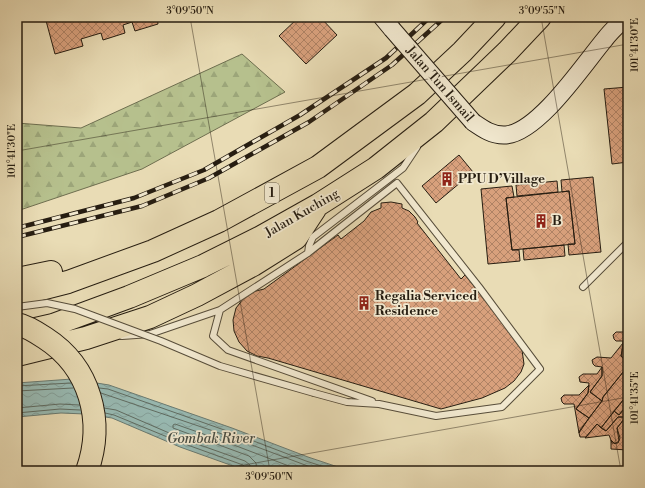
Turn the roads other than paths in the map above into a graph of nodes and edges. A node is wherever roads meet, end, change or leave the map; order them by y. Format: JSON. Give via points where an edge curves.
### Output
{"nodes":[{"id":1,"x":495,"y":17,"type":"edge"},
{"id":2,"x":540,"y":17,"type":"edge"},
{"id":3,"x":626,"y":17,"type":"edge"},
{"id":4,"x":387,"y":23,"type":"edge"},
{"id":5,"x":434,"y":122,"type":"junction"},
{"id":6,"x":318,"y":205,"type":"junction"},
{"id":7,"x":628,"y":242,"type":"edge"},
{"id":8,"x":308,"y":254,"type":"junction"},
{"id":9,"x":113,"y":266,"type":"junction"},
{"id":10,"x":17,"y":279,"type":"edge"},
{"id":11,"x":583,"y":287,"type":"dead end"},
{"id":12,"x":17,"y":295,"type":"edge"},
{"id":13,"x":17,"y":307,"type":"edge"},
{"id":14,"x":220,"y":310,"type":"junction"},
{"id":15,"x":17,"y":324,"type":"edge"},
{"id":16,"x":17,"y":334,"type":"edge"},
{"id":17,"x":86,"y":338,"type":"junction"},
{"id":18,"x":17,"y":355,"type":"edge"},
{"id":19,"x":379,"y":404,"type":"junction"},
{"id":20,"x":87,"y":471,"type":"edge"}],
"edges":[{"from":1,"to":9,"type":"highway","number":"1","via":[[417,94],[318,167],[219,221]]},
{"from":2,"to":5,"type":"highway","name":"Jalan Kuching"},
{"from":3,"to":4,"type":"street","name":"Jalan Tun Ismail","bridge":true,"via":[[557,99],[523,129],[500,135],[485,130],[473,122]]},
{"from":5,"to":6,"type":"highway","name":"Jalan Kuching","via":[[376,168]]},
{"from":5,"to":8,"type":"lane","via":[[403,168],[313,237]]},
{"from":6,"to":16,"type":"highway","name":"Jalan Kuching","via":[[261,237],[129,297],[53,325]]},
{"from":6,"to":17,"type":"highway","via":[[296,238],[253,265],[150,317]]},
{"from":7,"to":11,"type":"lane"},
{"from":8,"to":14,"type":"lane"},
{"from":8,"to":19,"type":"lane","via":[[397,183],[540,369],[502,407],[436,416]]},
{"from":9,"to":10,"type":"highway","via":[[86,264]]},
{"from":9,"to":12,"type":"highway","number":"1","via":[[68,282]]},
{"from":13,"to":19,"type":"lane","bridge":true,"via":[[47,303],[75,309],[220,366],[347,402]]},
{"from":14,"to":17,"type":"lane","via":[[150,334]]},
{"from":14,"to":19,"type":"lane","via":[[213,336],[228,350]]},
{"from":15,"to":20,"type":"highway","bridge":true,"via":[[39,334],[57,347],[71,362],[86,387],[91,401],[95,431],[94,447]]},
{"from":17,"to":18,"type":"highway"}]}
